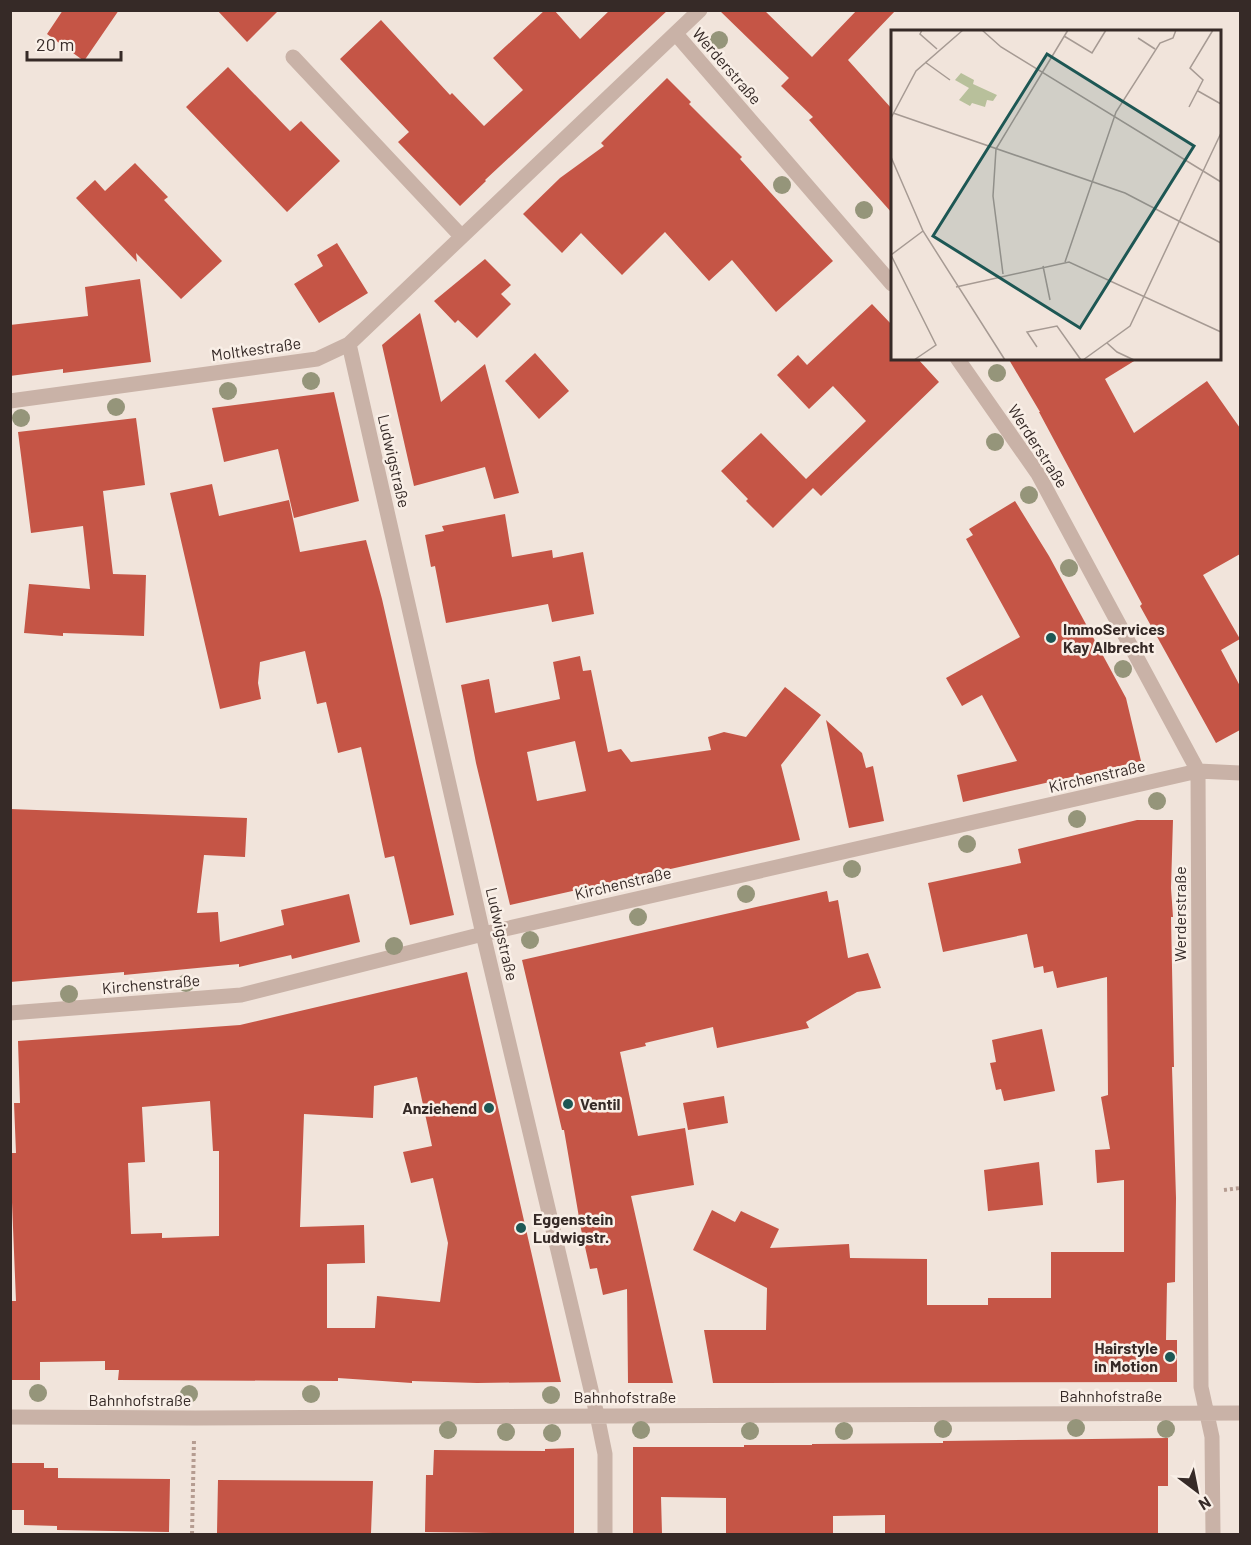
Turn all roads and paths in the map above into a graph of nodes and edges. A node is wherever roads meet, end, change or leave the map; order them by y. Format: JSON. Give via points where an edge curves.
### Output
{"nodes":[{"id":1,"x":700,"y":10,"type":"edge"},
{"id":2,"x":676,"y":34,"type":"junction"},
{"id":3,"x":293,"y":57,"type":"dead end"},
{"id":4,"x":461,"y":236,"type":"junction"},
{"id":5,"x":891,"y":283,"type":"edge"},
{"id":6,"x":349,"y":344,"type":"junction"},
{"id":7,"x":958,"y":360,"type":"edge"},
{"id":8,"x":10,"y":400,"type":"edge"},
{"id":9,"x":1198,"y":771,"type":"junction"},
{"id":10,"x":1240,"y":773,"type":"edge"},
{"id":11,"x":483,"y":934,"type":"junction"},
{"id":12,"x":10,"y":1013,"type":"edge"},
{"id":13,"x":1240,"y":1188,"type":"edge"},
{"id":14,"x":1232,"y":1189,"type":"dead end"},
{"id":15,"x":1240,"y":1413,"type":"edge"},
{"id":16,"x":1206,"y":1414,"type":"junction"},
{"id":17,"x":597,"y":1415,"type":"junction"},
{"id":18,"x":10,"y":1416,"type":"edge"},
{"id":19,"x":195,"y":1418,"type":"junction"},
{"id":20,"x":192,"y":1534,"type":"edge"},
{"id":21,"x":605,"y":1534,"type":"edge"},
{"id":22,"x":1213,"y":1534,"type":"edge"}],
"edges":[{"from":1,"to":2,"type":"street","name":"Moltkestraße"},
{"from":2,"to":4,"type":"street","name":"Moltkestraße"},
{"from":2,"to":5,"type":"street","name":"Werderstraße"},
{"from":3,"to":4,"type":"street"},
{"from":4,"to":6,"type":"street","name":"Moltkestraße"},
{"from":6,"to":8,"type":"street","name":"Moltkestraße","via":[[317,359]]},
{"from":6,"to":11,"type":"street","name":"Ludwigstraße"},
{"from":7,"to":9,"type":"street","name":"Werderstraße","via":[[1038,474]]},
{"from":9,"to":10,"type":"street","name":"Kirchenstraße"},
{"from":9,"to":11,"type":"street","name":"Kirchenstraße"},
{"from":9,"to":16,"type":"street","name":"Werderstraße","via":[[1201,1387]]},
{"from":11,"to":12,"type":"street","name":"Kirchenstraße","via":[[242,995]]},
{"from":11,"to":17,"type":"street","name":"Ludwigstraße"},
{"from":13,"to":14,"type":"path"},
{"from":15,"to":16,"type":"street","name":"Bahnhofstraße"},
{"from":16,"to":17,"type":"street","name":"Bahnhofstraße"},
{"from":16,"to":22,"type":"street","name":"Werderstraße","via":[[1212,1437]]},
{"from":17,"to":19,"type":"street","name":"Bahnhofstraße"},
{"from":17,"to":21,"type":"street","name":"Ludwigstraße","via":[[604,1454]]},
{"from":18,"to":19,"type":"street","name":"Bahnhofstraße"},
{"from":19,"to":20,"type":"path"}]}
